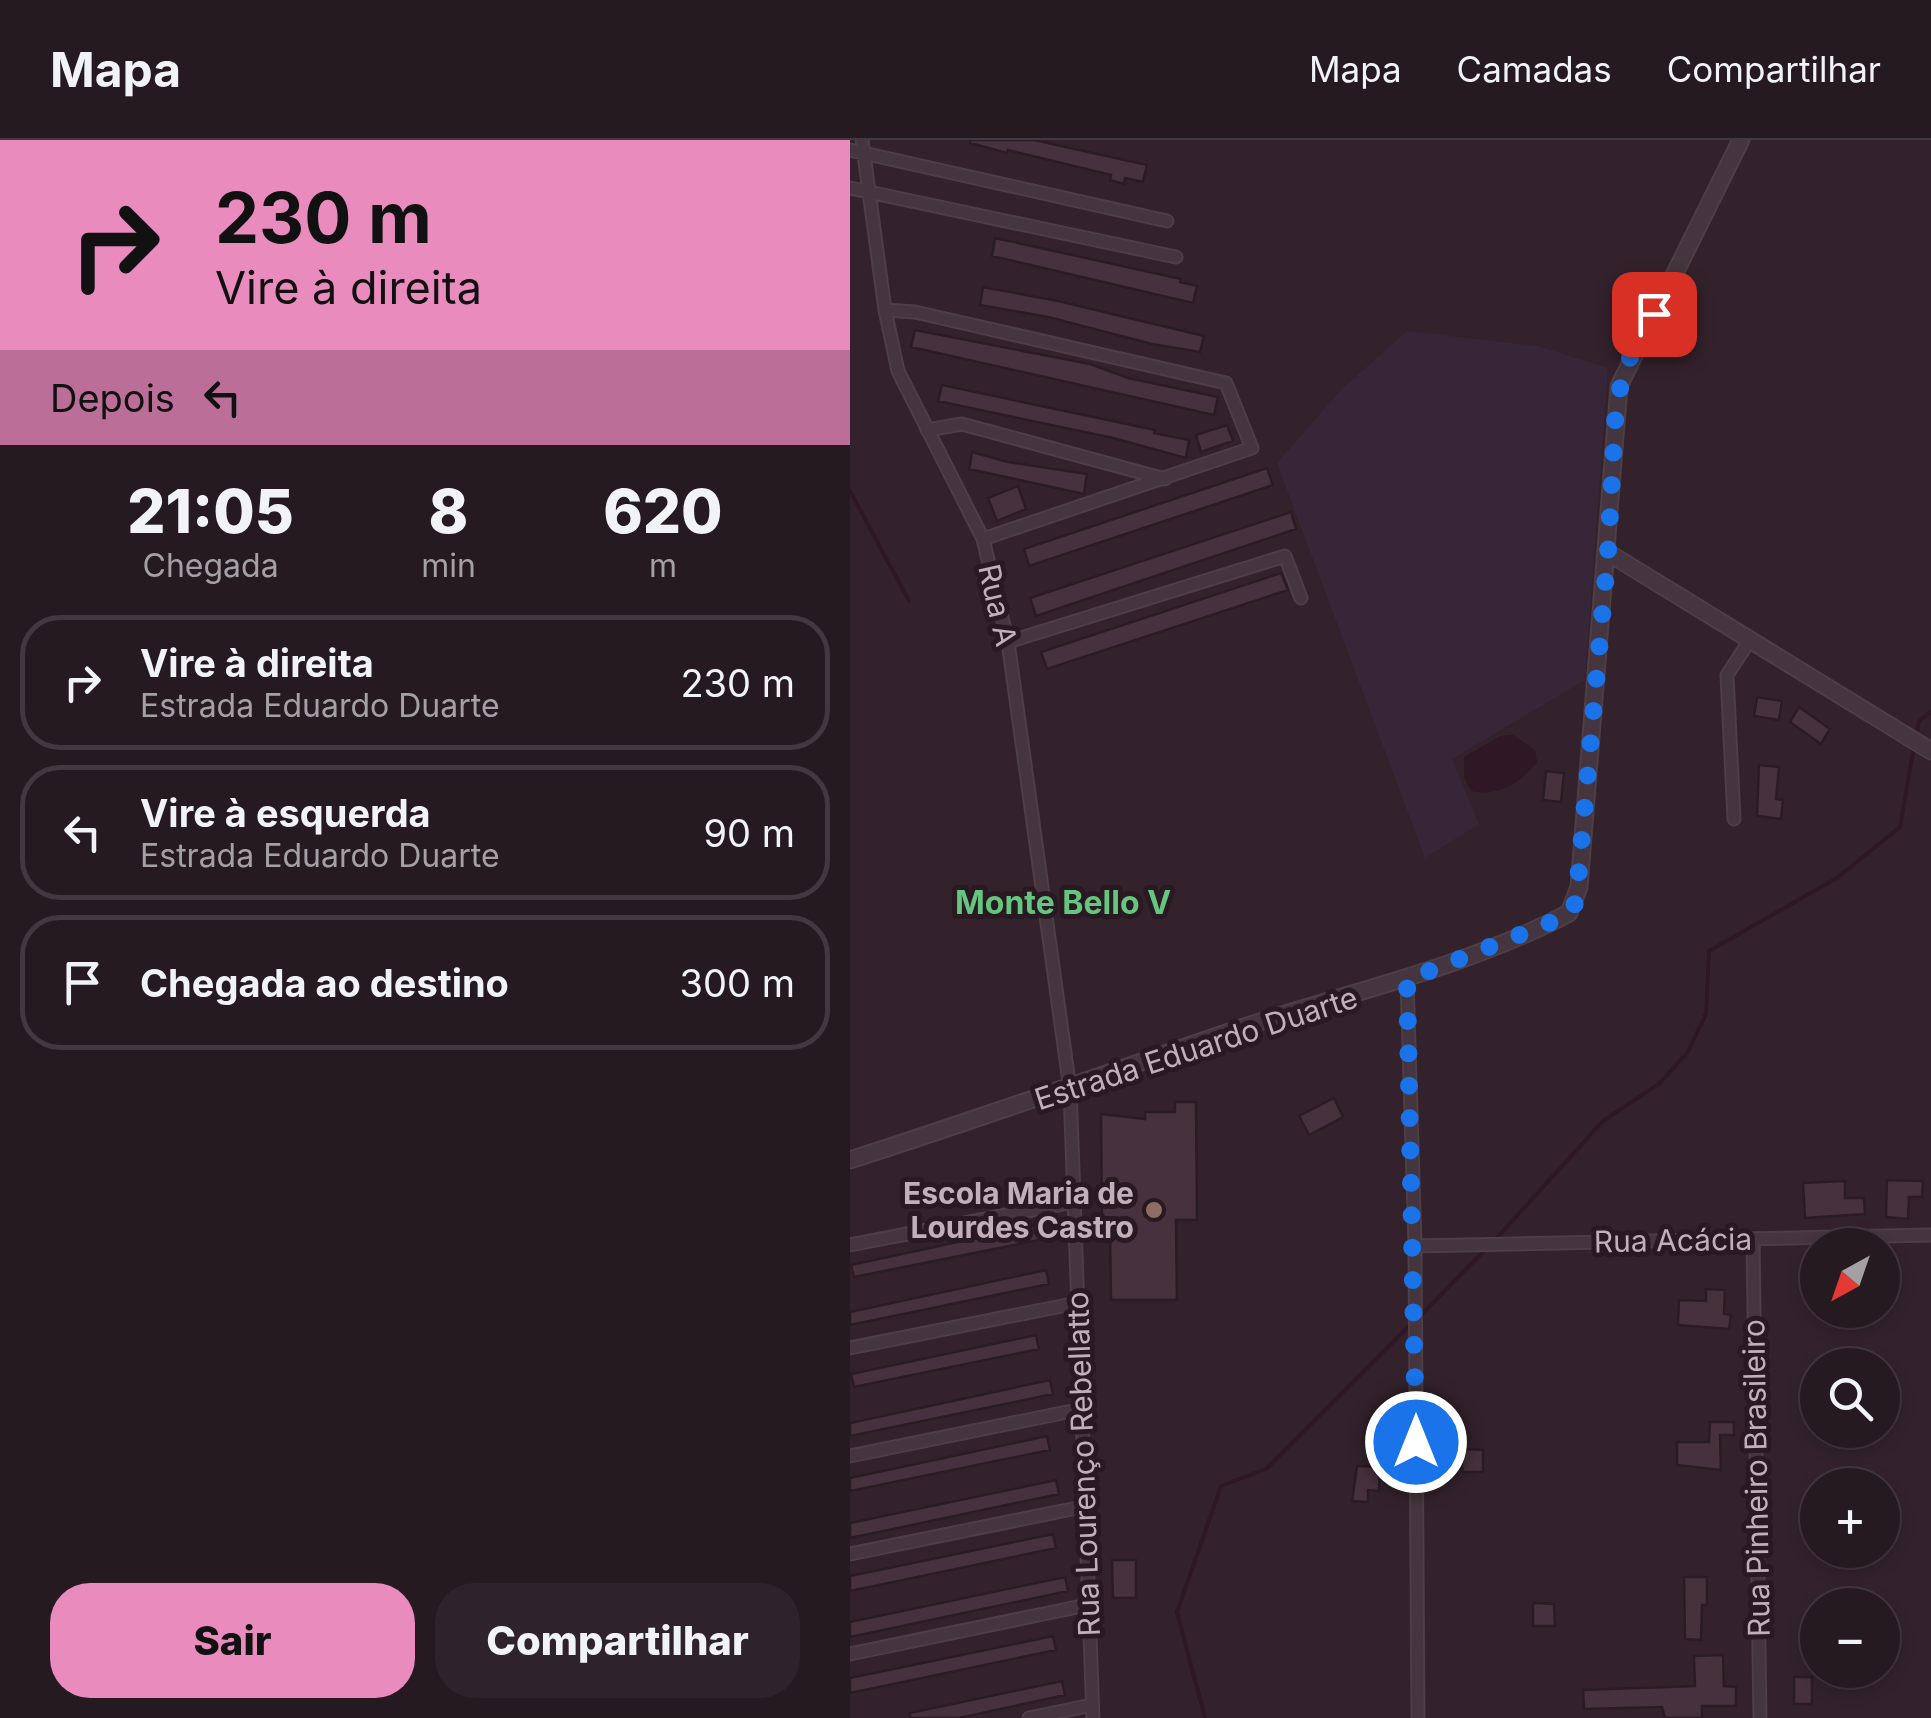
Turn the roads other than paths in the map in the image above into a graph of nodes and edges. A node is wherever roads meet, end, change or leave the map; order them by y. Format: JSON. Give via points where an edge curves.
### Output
{"nodes":[{"id":1,"x":1741,"y":140,"type":"edge"},
{"id":2,"x":858,"y":148,"type":"edge"},
{"id":3,"x":850,"y":188,"type":"edge"},
{"id":4,"x":867,"y":192,"type":"junction"},
{"id":5,"x":1167,"y":221,"type":"dead end"},
{"id":6,"x":1176,"y":258,"type":"dead end"},
{"id":7,"x":885,"y":310,"type":"junction"},
{"id":8,"x":927,"y":430,"type":"junction"},
{"id":9,"x":1166,"y":479,"type":"junction"},
{"id":10,"x":983,"y":539,"type":"junction"},
{"id":11,"x":1608,"y":552,"type":"junction"},
{"id":12,"x":1301,"y":598,"type":"dead end"},
{"id":13,"x":1750,"y":640,"type":"junction"},
{"id":14,"x":1008,"y":642,"type":"junction"},
{"id":15,"x":1931,"y":751,"type":"edge"},
{"id":16,"x":1734,"y":819,"type":"dead end"},
{"id":17,"x":1407,"y":980,"type":"junction"},
{"id":18,"x":1070,"y":1089,"type":"junction"},
{"id":19,"x":850,"y":1160,"type":"edge"},
{"id":20,"x":1074,"y":1202,"type":"junction"},
{"id":21,"x":1931,"y":1235,"type":"edge"},
{"id":22,"x":1753,"y":1239,"type":"junction"},
{"id":23,"x":850,"y":1245,"type":"edge"},
{"id":24,"x":1415,"y":1246,"type":"junction"},
{"id":25,"x":1077,"y":1303,"type":"junction"},
{"id":26,"x":850,"y":1348,"type":"edge"},
{"id":27,"x":1082,"y":1409,"type":"junction"},
{"id":28,"x":850,"y":1456,"type":"edge"},
{"id":29,"x":1087,"y":1506,"type":"junction"},
{"id":30,"x":850,"y":1554,"type":"edge"},
{"id":31,"x":1087,"y":1605,"type":"junction"},
{"id":32,"x":850,"y":1654,"type":"edge"},
{"id":33,"x":1092,"y":1711,"type":"edge"},
{"id":34,"x":1029,"y":1718,"type":"edge"},
{"id":35,"x":1418,"y":1718,"type":"edge"},
{"id":36,"x":1760,"y":1718,"type":"edge"}],
"edges":[{"from":1,"to":11,"type":"street","name":"Estrada Eduardo Duarte","via":[[1618,386]]},
{"from":2,"to":4,"type":"street","name":"Rua A"},
{"from":2,"to":5,"type":"street"},
{"from":3,"to":4,"type":"street"},
{"from":4,"to":6,"type":"street"},
{"from":4,"to":7,"type":"street","name":"Rua A"},
{"from":7,"to":8,"type":"street","name":"Rua A","via":[[898,371]]},
{"from":7,"to":9,"type":"street","via":[[1226,383],[1252,448]]},
{"from":8,"to":9,"type":"street","via":[[962,424]]},
{"from":8,"to":10,"type":"street","name":"Rua A"},
{"from":9,"to":10,"type":"street"},
{"from":10,"to":14,"type":"street","name":"Rua A"},
{"from":11,"to":13,"type":"street"},
{"from":11,"to":17,"type":"street","name":"Estrada Eduardo Duarte","via":[[1576,902],[1554,921]]},
{"from":12,"to":14,"type":"street","via":[[1286,556]]},
{"from":13,"to":15,"type":"street"},
{"from":13,"to":16,"type":"street","via":[[1727,675]]},
{"from":14,"to":18,"type":"street","name":"Rua A"},
{"from":17,"to":18,"type":"street","name":"Estrada Eduardo Duarte","via":[[1234,1030]]},
{"from":17,"to":24,"type":"street"},
{"from":18,"to":19,"type":"street","name":"Estrada Eduardo Duarte"},
{"from":18,"to":20,"type":"street","name":"Rua Lourenço Rebellatto"},
{"from":20,"to":23,"type":"street"},
{"from":20,"to":25,"type":"street","name":"Rua Lourenço Rebellatto"},
{"from":21,"to":22,"type":"street","name":"Rua Acácia"},
{"from":22,"to":24,"type":"street","name":"Rua Acácia"},
{"from":22,"to":36,"type":"street","name":"Rua Pinheiro Brasileiro"},
{"from":24,"to":35,"type":"street"},
{"from":25,"to":26,"type":"street"},
{"from":25,"to":27,"type":"street","name":"Rua Lourenço Rebellatto"},
{"from":27,"to":28,"type":"street"},
{"from":27,"to":29,"type":"street","name":"Rua Lourenço Rebellatto"},
{"from":29,"to":30,"type":"street"},
{"from":29,"to":31,"type":"street","name":"Rua Lourenço Rebellatto"},
{"from":31,"to":32,"type":"street"},
{"from":31,"to":33,"type":"street","name":"Rua Lourenço Rebellatto"},
{"from":33,"to":34,"type":"street"}]}
